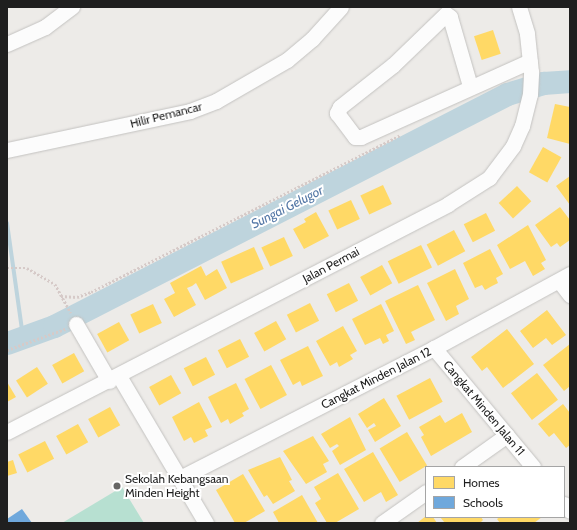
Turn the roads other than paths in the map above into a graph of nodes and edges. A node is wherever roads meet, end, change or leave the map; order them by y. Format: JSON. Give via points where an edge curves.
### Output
{"nodes":[{"id":1,"x":72,"y":7,"type":"edge"},
{"id":2,"x":341,"y":7,"type":"edge"},
{"id":3,"x":520,"y":7,"type":"edge"},
{"id":4,"x":7,"y":44,"type":"edge"},
{"id":5,"x":531,"y":66,"type":"junction"},
{"id":6,"x":470,"y":86,"type":"junction"},
{"id":7,"x":7,"y":150,"type":"edge"},
{"id":8,"x":564,"y":277,"type":"edge"},
{"id":9,"x":570,"y":294,"type":"edge"},
{"id":10,"x":76,"y":324,"type":"road end"},
{"id":11,"x":434,"y":348,"type":"junction"},
{"id":12,"x":114,"y":378,"type":"junction"},
{"id":13,"x":7,"y":432,"type":"edge"},
{"id":14,"x":507,"y":435,"type":"junction"},
{"id":15,"x":463,"y":466,"type":"edge"},
{"id":16,"x":532,"y":466,"type":"edge"},
{"id":17,"x":180,"y":478,"type":"junction"},
{"id":18,"x":425,"y":493,"type":"edge"},
{"id":19,"x":206,"y":523,"type":"edge"},
{"id":20,"x":382,"y":523,"type":"edge"}],
"edges":[{"from":1,"to":4,"type":"street","via":[[45,27]]},
{"from":2,"to":7,"type":"street","name":"Hilir Pemancar","via":[[312,39],[287,60],[216,101],[190,111]]},
{"from":3,"to":5,"type":"street","name":"Jalan Permai","via":[[527,33]]},
{"from":5,"to":6,"type":"street"},
{"from":5,"to":12,"type":"street","name":"Jalan Permai","via":[[530,94],[522,126],[502,163],[489,178],[466,194]]},
{"from":6,"to":6,"type":"street","via":[[358,138],[337,113],[340,107],[394,65],[446,14],[450,17]]},
{"from":8,"to":9,"type":"street"},
{"from":8,"to":11,"type":"street","name":"Cangkat Minden Jalan 12"},
{"from":10,"to":12,"type":"street"},
{"from":11,"to":14,"type":"street","name":"Cangkat Minden Jalan 11"},
{"from":11,"to":17,"type":"street","name":"Cangkat Minden Jalan 12"},
{"from":12,"to":13,"type":"street","name":"Jalan Permai"},
{"from":12,"to":17,"type":"street"},
{"from":14,"to":15,"type":"street"},
{"from":14,"to":16,"type":"street","name":"Cangkat Minden Jalan 11"},
{"from":17,"to":19,"type":"street"},
{"from":18,"to":20,"type":"street"}]}
